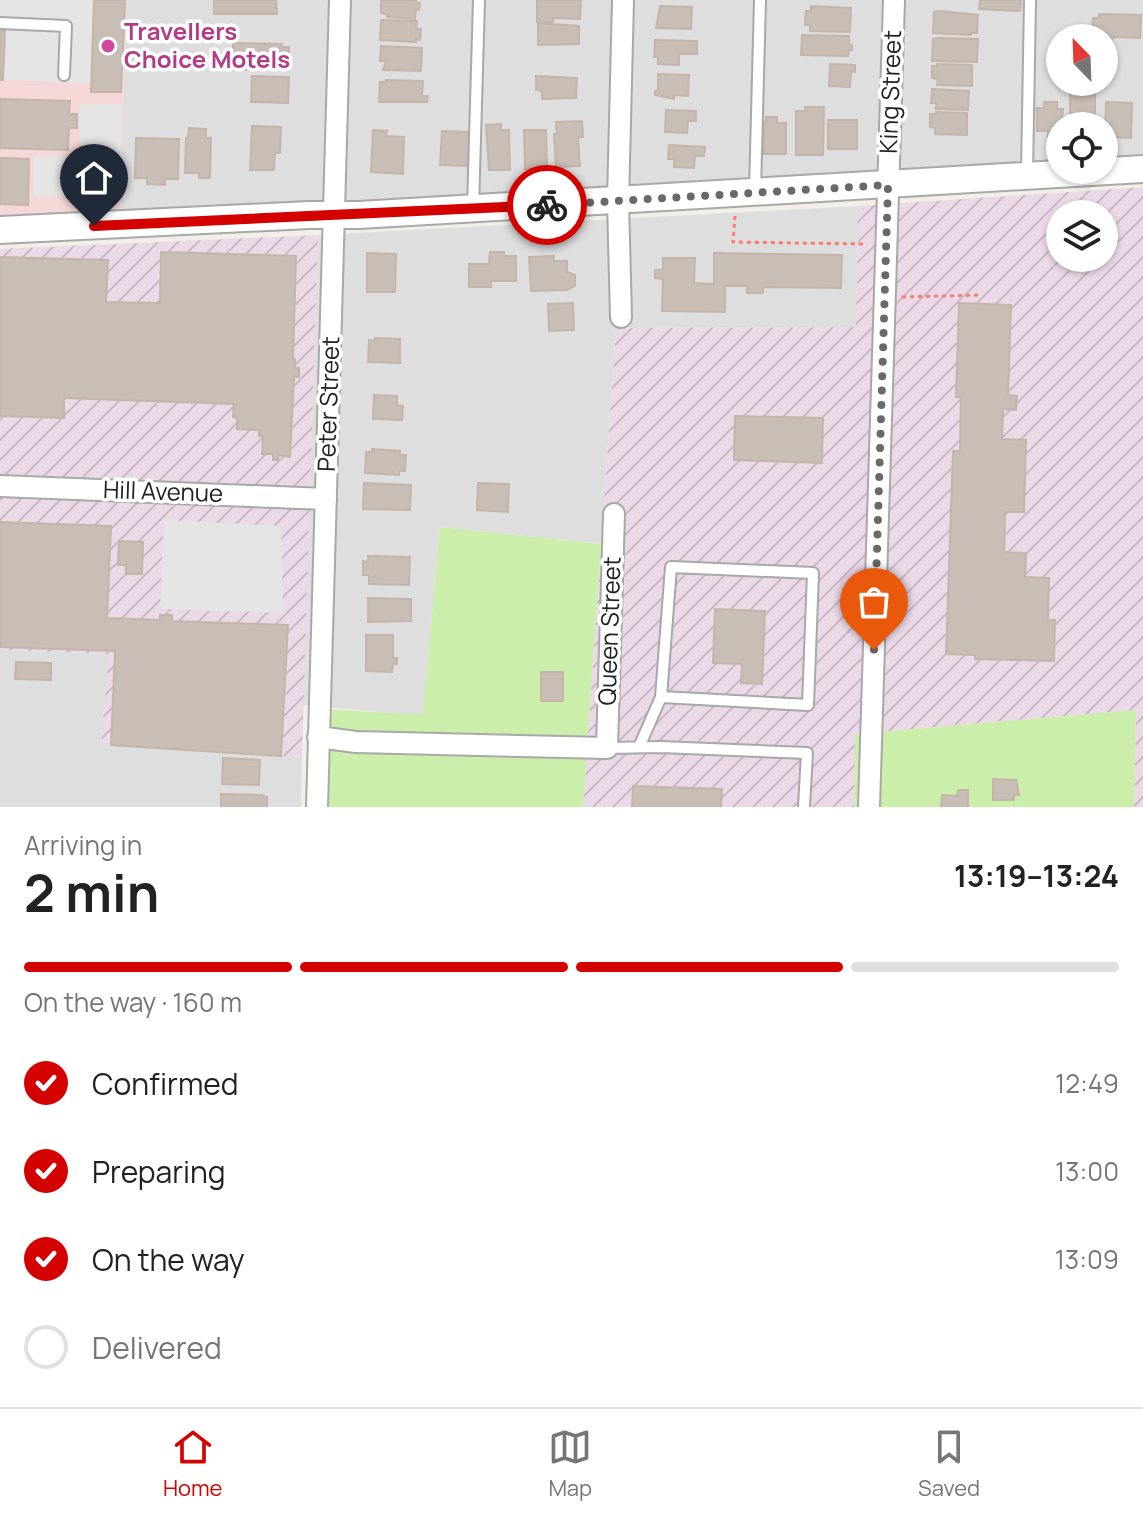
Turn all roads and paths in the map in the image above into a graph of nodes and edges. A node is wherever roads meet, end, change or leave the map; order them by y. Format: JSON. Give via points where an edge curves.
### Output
{"nodes":[{"id":1,"x":340,"y":0,"type":"edge"},
{"id":2,"x":479,"y":0,"type":"edge"},
{"id":3,"x":623,"y":0,"type":"edge"},
{"id":4,"x":760,"y":0,"type":"edge"},
{"id":5,"x":894,"y":0,"type":"edge"},
{"id":6,"x":1030,"y":0,"type":"edge"},
{"id":7,"x":0,"y":23,"type":"edge"},
{"id":8,"x":64,"y":75,"type":"dead end"},
{"id":9,"x":1143,"y":169,"type":"edge"},
{"id":10,"x":1027,"y":176,"type":"junction"},
{"id":11,"x":888,"y":185,"type":"junction"},
{"id":12,"x":745,"y":194,"type":"junction"},
{"id":13,"x":618,"y":201,"type":"junction"},
{"id":14,"x":473,"y":209,"type":"junction"},
{"id":15,"x":334,"y":217,"type":"junction"},
{"id":16,"x":0,"y":230,"type":"edge"},
{"id":17,"x":864,"y":244,"type":"dead end"},
{"id":18,"x":982,"y":295,"type":"dead end"},
{"id":19,"x":885,"y":297,"type":"junction"},
{"id":20,"x":621,"y":317,"type":"dead end"},
{"id":21,"x":0,"y":486,"type":"edge"},
{"id":22,"x":326,"y":499,"type":"junction"},
{"id":23,"x":614,"y":514,"type":"dead end"},
{"id":24,"x":661,"y":697,"type":"junction"},
{"id":25,"x":318,"y":737,"type":"junction"},
{"id":26,"x":639,"y":747,"type":"junction"},
{"id":27,"x":607,"y":748,"type":"junction"},
{"id":28,"x":317,"y":807,"type":"edge"},
{"id":29,"x":804,"y":807,"type":"edge"},
{"id":30,"x":869,"y":807,"type":"edge"}],
"edges":[{"from":1,"to":15,"type":"street","name":"Peter Street"},
{"from":2,"to":14,"type":"lane"},
{"from":3,"to":13,"type":"street"},
{"from":4,"to":12,"type":"lane"},
{"from":5,"to":11,"type":"street","name":"King Street"},
{"from":6,"to":10,"type":"lane"},
{"from":7,"to":8,"type":"lane","via":[[66,26]]},
{"from":9,"to":10,"type":"street"},
{"from":10,"to":11,"type":"street"},
{"from":11,"to":12,"type":"street"},
{"from":11,"to":19,"type":"street","name":"King Street"},
{"from":12,"to":13,"type":"street"},
{"from":12,"to":17,"type":"path","via":[[733,242]]},
{"from":13,"to":14,"type":"street"},
{"from":13,"to":20,"type":"street"},
{"from":14,"to":15,"type":"street"},
{"from":15,"to":16,"type":"street"},
{"from":15,"to":22,"type":"street","name":"Peter Street"},
{"from":18,"to":19,"type":"path"},
{"from":19,"to":30,"type":"street","name":"King Street"},
{"from":21,"to":22,"type":"street","name":"Hill Avenue"},
{"from":22,"to":25,"type":"street","name":"Peter Street"},
{"from":23,"to":27,"type":"street","name":"Queen Street"},
{"from":24,"to":24,"type":"lane","via":[[808,705],[813,573],[671,567]]},
{"from":24,"to":26,"type":"lane"},
{"from":25,"to":27,"type":"street"},
{"from":25,"to":28,"type":"street","name":"Peter Street"},
{"from":26,"to":27,"type":"lane"},
{"from":26,"to":29,"type":"lane","via":[[807,753]]}]}
